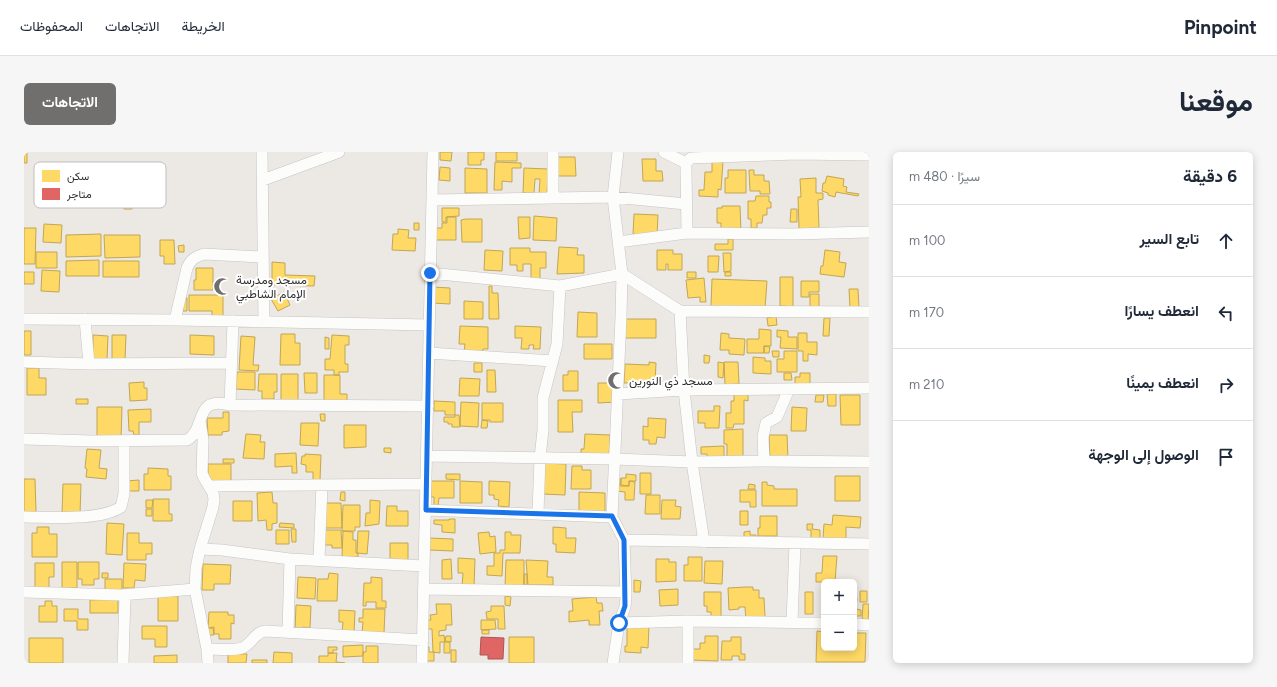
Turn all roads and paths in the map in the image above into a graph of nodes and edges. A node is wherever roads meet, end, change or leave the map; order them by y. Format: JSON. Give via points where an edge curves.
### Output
{"nodes":[{"id":1,"x":262,"y":152,"type":"edge"},
{"id":2,"x":339,"y":152,"type":"edge"},
{"id":3,"x":433,"y":152,"type":"edge"},
{"id":4,"x":554,"y":152,"type":"edge"},
{"id":5,"x":618,"y":152,"type":"edge"},
{"id":6,"x":664,"y":152,"type":"edge"},
{"id":7,"x":869,"y":155,"type":"edge"},
{"id":8,"x":686,"y":163,"type":"junction"},
{"id":9,"x":262,"y":180,"type":"junction"},
{"id":10,"x":554,"y":197,"type":"junction"},
{"id":11,"x":613,"y":197,"type":"junction"},
{"id":12,"x":432,"y":200,"type":"junction"},
{"id":13,"x":686,"y":204,"type":"junction"},
{"id":14,"x":869,"y":232,"type":"edge"},
{"id":15,"x":688,"y":233,"type":"junction"},
{"id":16,"x":618,"y":242,"type":"junction"},
{"id":17,"x":263,"y":257,"type":"junction"},
{"id":18,"x":430,"y":273,"type":"junction"},
{"id":19,"x":622,"y":274,"type":"junction"},
{"id":20,"x":560,"y":286,"type":"junction"},
{"id":21,"x":680,"y":311,"type":"junction"},
{"id":22,"x":869,"y":312,"type":"edge"},
{"id":23,"x":24,"y":319,"type":"edge"},
{"id":24,"x":85,"y":319,"type":"junction"},
{"id":25,"x":175,"y":320,"type":"junction"},
{"id":26,"x":233,"y":321,"type":"junction"},
{"id":27,"x":264,"y":322,"type":"junction"},
{"id":28,"x":429,"y":325,"type":"junction"},
{"id":29,"x":429,"y":353,"type":"junction"},
{"id":30,"x":553,"y":361,"type":"junction"},
{"id":31,"x":24,"y":362,"type":"edge"},
{"id":32,"x":89,"y":364,"type":"junction"},
{"id":33,"x":231,"y":364,"type":"junction"},
{"id":34,"x":869,"y":388,"type":"edge"},
{"id":35,"x":789,"y":389,"type":"junction"},
{"id":36,"x":684,"y":390,"type":"junction"},
{"id":37,"x":618,"y":394,"type":"junction"},
{"id":38,"x":230,"y":405,"type":"junction"},
{"id":39,"x":428,"y":406,"type":"junction"},
{"id":40,"x":200,"y":420,"type":"junction"},
{"id":41,"x":24,"y":439,"type":"edge"},
{"id":42,"x":124,"y":441,"type":"junction"},
{"id":43,"x":426,"y":456,"type":"junction"},
{"id":44,"x":540,"y":458,"type":"junction"},
{"id":45,"x":616,"y":459,"type":"junction"},
{"id":46,"x":764,"y":460,"type":"junction"},
{"id":47,"x":692,"y":462,"type":"junction"},
{"id":48,"x":869,"y":462,"type":"edge"},
{"id":49,"x":426,"y":484,"type":"junction"},
{"id":50,"x":322,"y":485,"type":"junction"},
{"id":51,"x":209,"y":486,"type":"junction"},
{"id":52,"x":426,"y":510,"type":"junction"},
{"id":53,"x":538,"y":513,"type":"junction"},
{"id":54,"x":612,"y":516,"type":"junction"},
{"id":55,"x":24,"y":517,"type":"edge"},
{"id":56,"x":624,"y":540,"type":"junction"},
{"id":57,"x":704,"y":542,"type":"junction"},
{"id":58,"x":795,"y":544,"type":"junction"},
{"id":59,"x":869,"y":544,"type":"edge"},
{"id":60,"x":200,"y":549,"type":"junction"},
{"id":61,"x":290,"y":559,"type":"junction"},
{"id":62,"x":318,"y":560,"type":"junction"},
{"id":63,"x":424,"y":566,"type":"junction"},
{"id":64,"x":195,"y":589,"type":"junction"},
{"id":65,"x":424,"y":589,"type":"junction"},
{"id":66,"x":24,"y":592,"type":"edge"},
{"id":67,"x":626,"y":592,"type":"junction"},
{"id":68,"x":125,"y":595,"type":"junction"},
{"id":69,"x":688,"y":621,"type":"junction"},
{"id":70,"x":792,"y":622,"type":"junction"},
{"id":71,"x":619,"y":623,"type":"junction"},
{"id":72,"x":821,"y":623,"type":"edge"},
{"id":73,"x":857,"y":624,"type":"edge"},
{"id":74,"x":869,"y":625,"type":"edge"},
{"id":75,"x":288,"y":632,"type":"junction"},
{"id":76,"x":423,"y":640,"type":"junction"},
{"id":77,"x":207,"y":649,"type":"junction"},
{"id":78,"x":123,"y":663,"type":"edge"},
{"id":79,"x":208,"y":663,"type":"edge"},
{"id":80,"x":422,"y":663,"type":"edge"},
{"id":81,"x":613,"y":663,"type":"edge"},
{"id":82,"x":688,"y":663,"type":"edge"}],
"edges":[{"from":1,"to":9,"type":"street"},
{"from":2,"to":9,"type":"street"},
{"from":3,"to":12,"type":"street"},
{"from":4,"to":10,"type":"street"},
{"from":5,"to":11,"type":"street"},
{"from":6,"to":8,"type":"street"},
{"from":7,"to":8,"type":"street","via":[[796,154],[691,158]]},
{"from":8,"to":13,"type":"street"},
{"from":9,"to":17,"type":"street"},
{"from":10,"to":11,"type":"street"},
{"from":10,"to":12,"type":"street"},
{"from":11,"to":13,"type":"street"},
{"from":11,"to":16,"type":"street"},
{"from":12,"to":18,"type":"street"},
{"from":13,"to":15,"type":"street"},
{"from":14,"to":15,"type":"street"},
{"from":15,"to":16,"type":"street"},
{"from":16,"to":19,"type":"street"},
{"from":17,"to":25,"type":"street","via":[[204,254],[195,257],[186,268]]},
{"from":17,"to":27,"type":"street"},
{"from":18,"to":20,"type":"street"},
{"from":18,"to":28,"type":"street"},
{"from":19,"to":20,"type":"street"},
{"from":19,"to":21,"type":"street"},
{"from":19,"to":37,"type":"street"},
{"from":20,"to":30,"type":"street","via":[[557,344]]},
{"from":21,"to":22,"type":"street"},
{"from":21,"to":36,"type":"street"},
{"from":23,"to":24,"type":"street"},
{"from":24,"to":25,"type":"street"},
{"from":24,"to":32,"type":"street"},
{"from":25,"to":26,"type":"street"},
{"from":26,"to":27,"type":"street"},
{"from":26,"to":33,"type":"street"},
{"from":27,"to":28,"type":"street"},
{"from":28,"to":29,"type":"street"},
{"from":29,"to":30,"type":"street"},
{"from":29,"to":39,"type":"street"},
{"from":30,"to":44,"type":"street","via":[[543,398]]},
{"from":31,"to":32,"type":"street"},
{"from":32,"to":33,"type":"street"},
{"from":33,"to":38,"type":"street"},
{"from":34,"to":35,"type":"street"},
{"from":35,"to":36,"type":"street"},
{"from":35,"to":46,"type":"street","via":[[777,416],[766,424],[763,437]]},
{"from":36,"to":37,"type":"street"},
{"from":36,"to":47,"type":"street"},
{"from":37,"to":45,"type":"street"},
{"from":38,"to":39,"type":"street"},
{"from":38,"to":40,"type":"street","via":[[210,405],[205,408]]},
{"from":39,"to":43,"type":"street"},
{"from":40,"to":42,"type":"street","via":[[195,434],[187,440]]},
{"from":40,"to":51,"type":"street","via":[[203,440],[202,468]]},
{"from":41,"to":42,"type":"street"},
{"from":42,"to":55,"type":"street","via":[[124,494],[121,507],[109,513],[91,516]]},
{"from":43,"to":44,"type":"street"},
{"from":43,"to":49,"type":"street"},
{"from":44,"to":45,"type":"street"},
{"from":44,"to":53,"type":"street"},
{"from":45,"to":47,"type":"street"},
{"from":45,"to":54,"type":"street"},
{"from":46,"to":47,"type":"street"},
{"from":46,"to":48,"type":"street"},
{"from":47,"to":57,"type":"street"},
{"from":49,"to":50,"type":"street"},
{"from":49,"to":52,"type":"street"},
{"from":50,"to":51,"type":"street"},
{"from":50,"to":62,"type":"street"},
{"from":51,"to":60,"type":"street","via":[[214,496],[213,507]]},
{"from":52,"to":53,"type":"street"},
{"from":52,"to":63,"type":"street"},
{"from":53,"to":54,"type":"street"},
{"from":54,"to":56,"type":"street"},
{"from":56,"to":57,"type":"street"},
{"from":56,"to":67,"type":"street"},
{"from":57,"to":58,"type":"street"},
{"from":58,"to":59,"type":"street"},
{"from":58,"to":70,"type":"street"},
{"from":60,"to":61,"type":"street"},
{"from":60,"to":64,"type":"street"},
{"from":61,"to":62,"type":"street"},
{"from":61,"to":75,"type":"street"},
{"from":62,"to":63,"type":"street"},
{"from":63,"to":65,"type":"street"},
{"from":64,"to":68,"type":"street"},
{"from":64,"to":77,"type":"street"},
{"from":65,"to":67,"type":"street"},
{"from":65,"to":76,"type":"street"},
{"from":66,"to":68,"type":"street"},
{"from":67,"to":71,"type":"street","via":[[625,606]]},
{"from":68,"to":78,"type":"street"},
{"from":69,"to":70,"type":"street"},
{"from":69,"to":71,"type":"street"},
{"from":69,"to":82,"type":"street"},
{"from":70,"to":72,"type":"street"},
{"from":71,"to":81,"type":"street"},
{"from":73,"to":74,"type":"street"},
{"from":75,"to":76,"type":"street"},
{"from":75,"to":77,"type":"street","via":[[261,632],[240,649]]},
{"from":76,"to":80,"type":"street"},
{"from":77,"to":79,"type":"street"}]}
